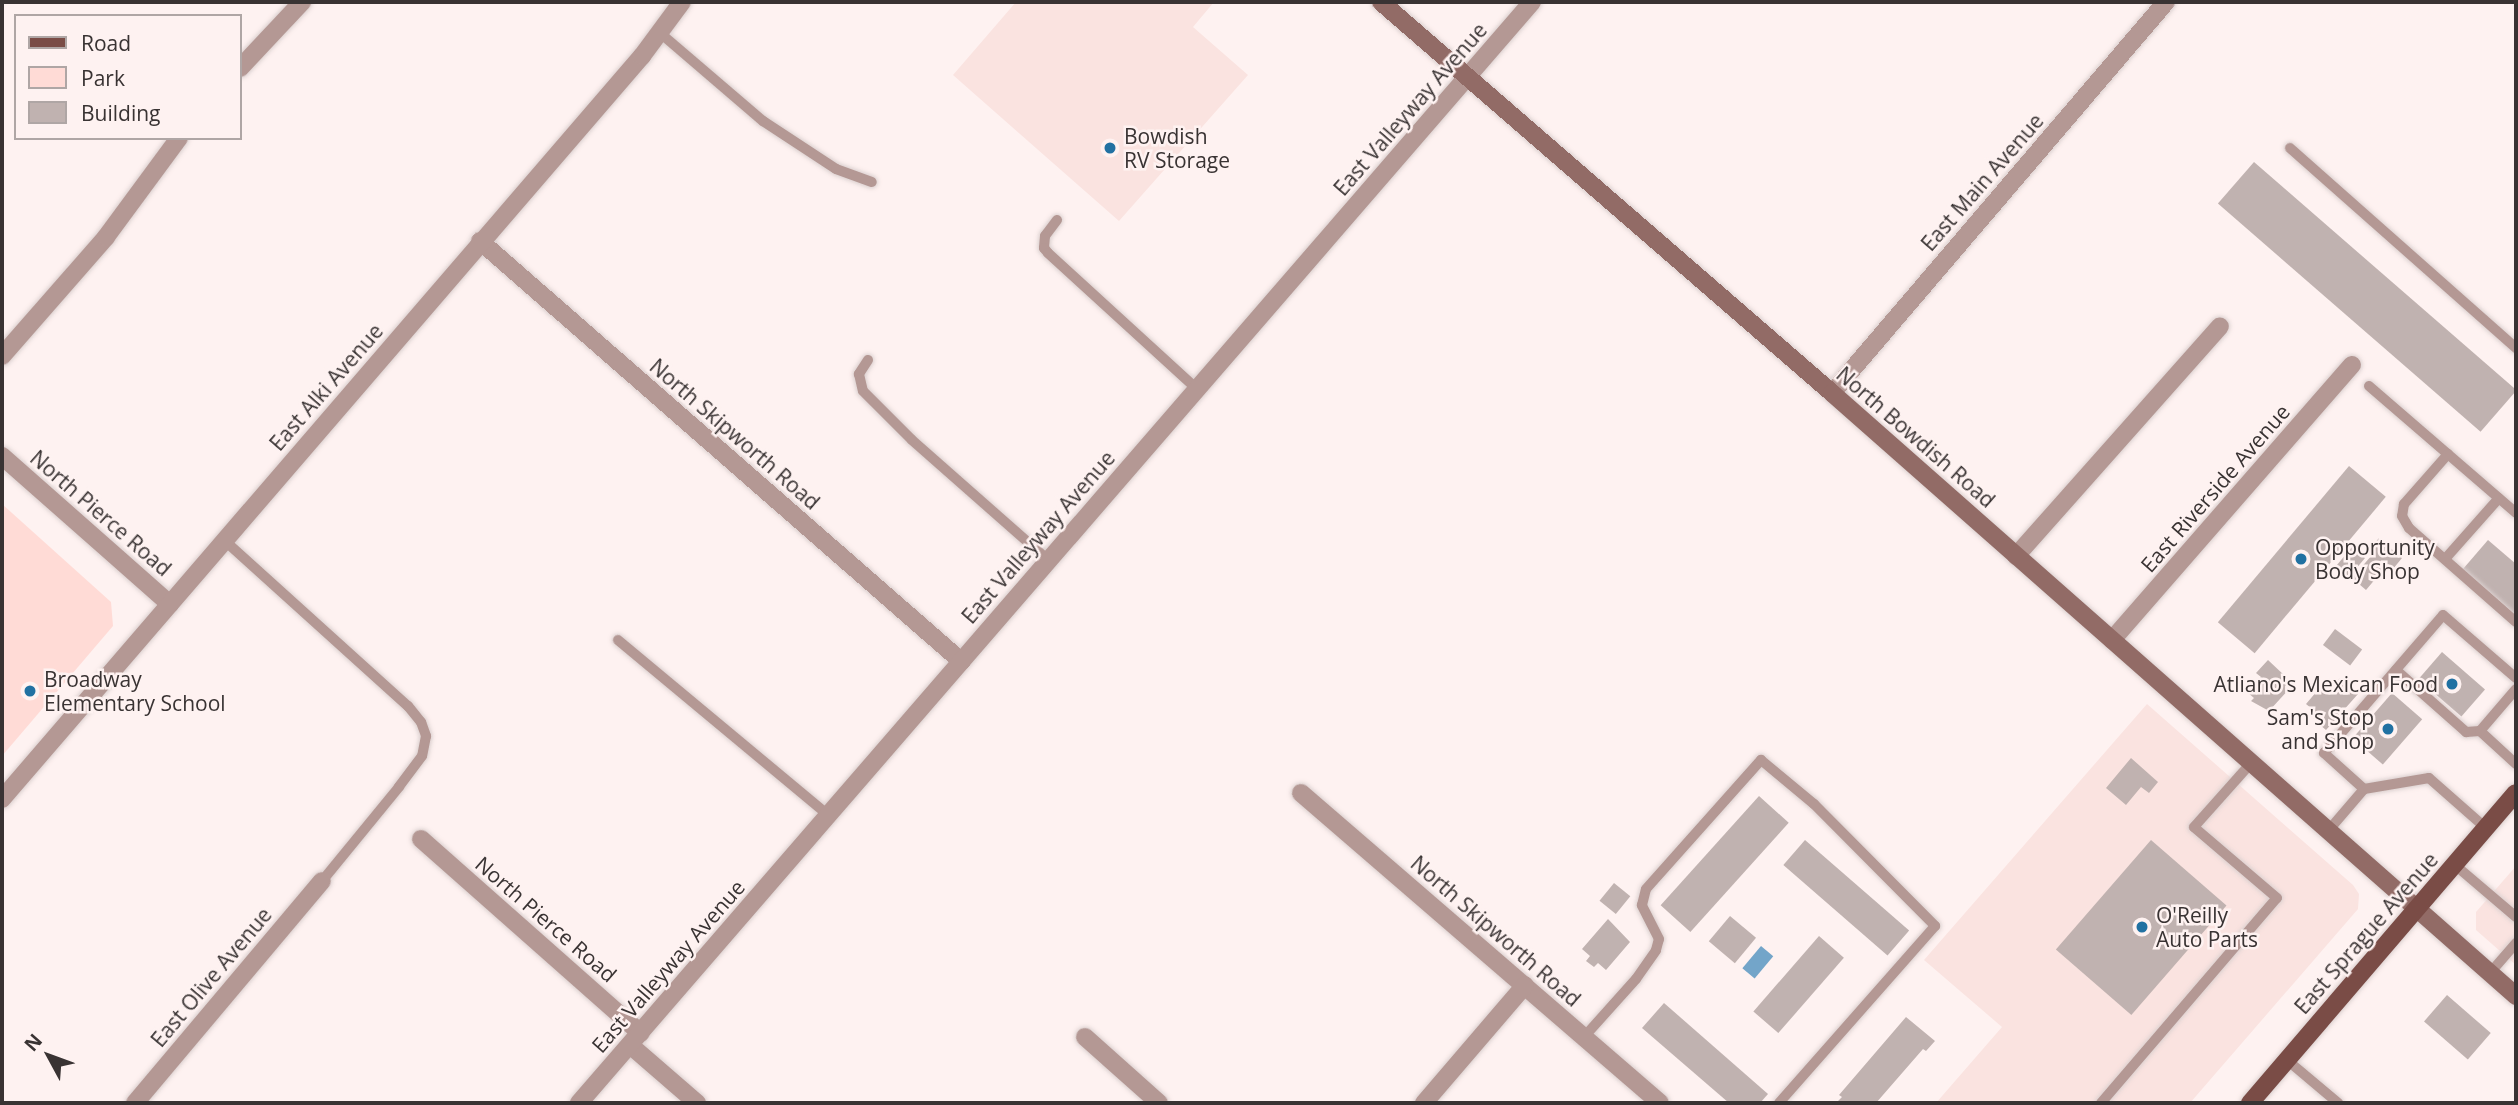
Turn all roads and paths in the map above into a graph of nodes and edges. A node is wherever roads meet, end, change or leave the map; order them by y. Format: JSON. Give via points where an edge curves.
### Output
{"nodes":[{"id":1,"x":302,"y":2,"type":"edge"},
{"id":2,"x":682,"y":2,"type":"edge"},
{"id":3,"x":1381,"y":2,"type":"edge"},
{"id":4,"x":1532,"y":2,"type":"edge"},
{"id":5,"x":2166,"y":2,"type":"edge"},
{"id":6,"x":659,"y":32,"type":"junction"},
{"id":7,"x":242,"y":66,"type":"edge"},
{"id":8,"x":1467,"y":78,"type":"junction"},
{"id":9,"x":178,"y":140,"type":"edge"},
{"id":10,"x":2290,"y":148,"type":"dead end"},
{"id":11,"x":872,"y":183,"type":"dead end"},
{"id":12,"x":1057,"y":220,"type":"dead end"},
{"id":13,"x":480,"y":242,"type":"junction"},
{"id":14,"x":2220,"y":327,"type":"dead end"},
{"id":15,"x":2516,"y":348,"type":"edge"},
{"id":16,"x":2,"y":355,"type":"edge"},
{"id":17,"x":868,"y":360,"type":"dead end"},
{"id":18,"x":2352,"y":365,"type":"dead end"},
{"id":19,"x":2369,"y":386,"type":"dead end"},
{"id":20,"x":1197,"y":388,"type":"junction"},
{"id":21,"x":1832,"y":393,"type":"junction"},
{"id":22,"x":2448,"y":454,"type":"junction"},
{"id":23,"x":2,"y":457,"type":"edge"},
{"id":24,"x":2499,"y":498,"type":"junction"},
{"id":25,"x":2516,"y":513,"type":"edge"},
{"id":26,"x":224,"y":540,"type":"junction"},
{"id":27,"x":2016,"y":556,"type":"junction"},
{"id":28,"x":2445,"y":559,"type":"junction"},
{"id":29,"x":1048,"y":560,"type":"junction"},
{"id":30,"x":170,"y":604,"type":"junction"},
{"id":31,"x":2516,"y":622,"type":"edge"},
{"id":32,"x":618,"y":640,"type":"dead end"},
{"id":33,"x":2112,"y":640,"type":"junction"},
{"id":34,"x":961,"y":661,"type":"junction"},
{"id":35,"x":2396,"y":670,"type":"junction"},
{"id":36,"x":2516,"y":678,"type":"edge"},
{"id":37,"x":2516,"y":689,"type":"edge"},
{"id":38,"x":2480,"y":732,"type":"junction"},
{"id":39,"x":2251,"y":763,"type":"junction"},
{"id":40,"x":2516,"y":764,"type":"edge"},
{"id":41,"x":2364,"y":789,"type":"junction"},
{"id":42,"x":1301,"y":793,"type":"dead end"},
{"id":43,"x":2516,"y":793,"type":"edge"},
{"id":44,"x":2,"y":799,"type":"edge"},
{"id":45,"x":828,"y":815,"type":"junction"},
{"id":46,"x":2486,"y":828,"type":"junction"},
{"id":47,"x":2328,"y":831,"type":"junction"},
{"id":48,"x":421,"y":839,"type":"dead end"},
{"id":49,"x":2455,"y":865,"type":"junction"},
{"id":50,"x":322,"y":881,"type":"joint"},
{"id":51,"x":2417,"y":910,"type":"junction"},
{"id":52,"x":2516,"y":917,"type":"edge"},
{"id":53,"x":2516,"y":943,"type":"edge"},
{"id":54,"x":2490,"y":973,"type":"junction"},
{"id":55,"x":1525,"y":985,"type":"junction"},
{"id":56,"x":2516,"y":996,"type":"edge"},
{"id":57,"x":1085,"y":1037,"type":"dead end"},
{"id":58,"x":1584,"y":1037,"type":"junction"},
{"id":59,"x":635,"y":1039,"type":"junction"},
{"id":60,"x":2287,"y":1060,"type":"junction"},
{"id":61,"x":1152,"y":1101,"type":"edge"},
{"id":62,"x":2331,"y":1101,"type":"edge"},
{"id":63,"x":135,"y":1103,"type":"edge"},
{"id":64,"x":579,"y":1103,"type":"edge"},
{"id":65,"x":697,"y":1103,"type":"edge"},
{"id":66,"x":1424,"y":1103,"type":"edge"},
{"id":67,"x":1660,"y":1103,"type":"edge"},
{"id":68,"x":1779,"y":1103,"type":"edge"},
{"id":69,"x":2101,"y":1103,"type":"edge"},
{"id":70,"x":2250,"y":1103,"type":"edge"}],
"edges":[{"from":1,"to":7,"type":"street"},
{"from":2,"to":6,"type":"street","name":"East Alki Avenue"},
{"from":3,"to":8,"type":"street","name":"North Bowdish Road"},
{"from":4,"to":8,"type":"street","name":"East Valleyway Avenue"},
{"from":5,"to":21,"type":"street","name":"East Main Avenue"},
{"from":6,"to":11,"type":"lane","via":[[763,121],[836,169]]},
{"from":6,"to":13,"type":"street","name":"East Alki Avenue"},
{"from":8,"to":20,"type":"street","name":"East Valleyway Avenue"},
{"from":8,"to":21,"type":"street","name":"North Bowdish Road"},
{"from":9,"to":16,"type":"street","via":[[106,237]]},
{"from":10,"to":15,"type":"lane"},
{"from":12,"to":20,"type":"lane","via":[[1045,236],[1048,253]]},
{"from":13,"to":26,"type":"street","name":"East Alki Avenue"},
{"from":13,"to":34,"type":"street","name":"North Skipworth Road"},
{"from":14,"to":27,"type":"street"},
{"from":17,"to":29,"type":"lane","via":[[859,374],[863,391]]},
{"from":18,"to":33,"type":"street","name":"East Riverside Avenue"},
{"from":19,"to":22,"type":"lane"},
{"from":20,"to":29,"type":"street","name":"East Valleyway Avenue"},
{"from":21,"to":27,"type":"street","name":"North Bowdish Road"},
{"from":22,"to":24,"type":"lane"},
{"from":22,"to":28,"type":"lane","via":[[2404,504],[2402,516],[2409,528]]},
{"from":23,"to":30,"type":"street","name":"North Pierce Road"},
{"from":24,"to":25,"type":"lane"},
{"from":24,"to":28,"type":"lane"},
{"from":26,"to":30,"type":"street","name":"East Alki Avenue"},
{"from":26,"to":50,"type":"lane","via":[[408,706],[426,736],[422,756]]},
{"from":27,"to":33,"type":"street","name":"North Bowdish Road"},
{"from":28,"to":31,"type":"lane"},
{"from":29,"to":34,"type":"street","name":"East Valleyway Avenue"},
{"from":30,"to":44,"type":"street","name":"East Alki Avenue"},
{"from":32,"to":45,"type":"lane"},
{"from":33,"to":39,"type":"street","name":"North Bowdish Road"},
{"from":34,"to":45,"type":"street","name":"East Valleyway Avenue"},
{"from":35,"to":36,"type":"lane","via":[[2443,615]]},
{"from":35,"to":38,"type":"lane","via":[[2466,732]]},
{"from":35,"to":41,"type":"lane","via":[[2323,753]]},
{"from":37,"to":38,"type":"lane"},
{"from":38,"to":40,"type":"lane"},
{"from":39,"to":47,"type":"street","name":"North Bowdish Road"},
{"from":39,"to":69,"type":"lane","via":[[2194,827],[2277,898]]},
{"from":41,"to":46,"type":"lane","via":[[2429,778]]},
{"from":41,"to":47,"type":"lane"},
{"from":42,"to":55,"type":"street","name":"North Skipworth Road"},
{"from":43,"to":46,"type":"main road","name":"East Sprague Avenue"},
{"from":45,"to":59,"type":"street","name":"East Valleyway Avenue"},
{"from":46,"to":49,"type":"main road","name":"East Sprague Avenue"},
{"from":47,"to":51,"type":"street","name":"North Bowdish Road"},
{"from":48,"to":59,"type":"street","name":"North Pierce Road"},
{"from":49,"to":51,"type":"main road","name":"East Sprague Avenue"},
{"from":49,"to":52,"type":"lane"},
{"from":50,"to":63,"type":"street","name":"East Olive Avenue"},
{"from":51,"to":54,"type":"street","name":"North Bowdish Road"},
{"from":51,"to":60,"type":"main road","name":"East Sprague Avenue"},
{"from":53,"to":54,"type":"lane"},
{"from":54,"to":56,"type":"street","name":"North Bowdish Road"},
{"from":55,"to":58,"type":"street","name":"North Skipworth Road"},
{"from":55,"to":66,"type":"street"},
{"from":57,"to":61,"type":"street"},
{"from":58,"to":67,"type":"street","name":"North Skipworth Road"},
{"from":58,"to":68,"type":"lane","via":[[1657,950],[1659,939],[1642,905],[1646,889],[1761,760],[1814,804],[1935,926]]},
{"from":59,"to":64,"type":"street","name":"East Valleyway Avenue"},
{"from":59,"to":65,"type":"street","name":"North Pierce Road"},
{"from":60,"to":62,"type":"lane"},
{"from":60,"to":70,"type":"main road","name":"East Sprague Avenue"}]}
